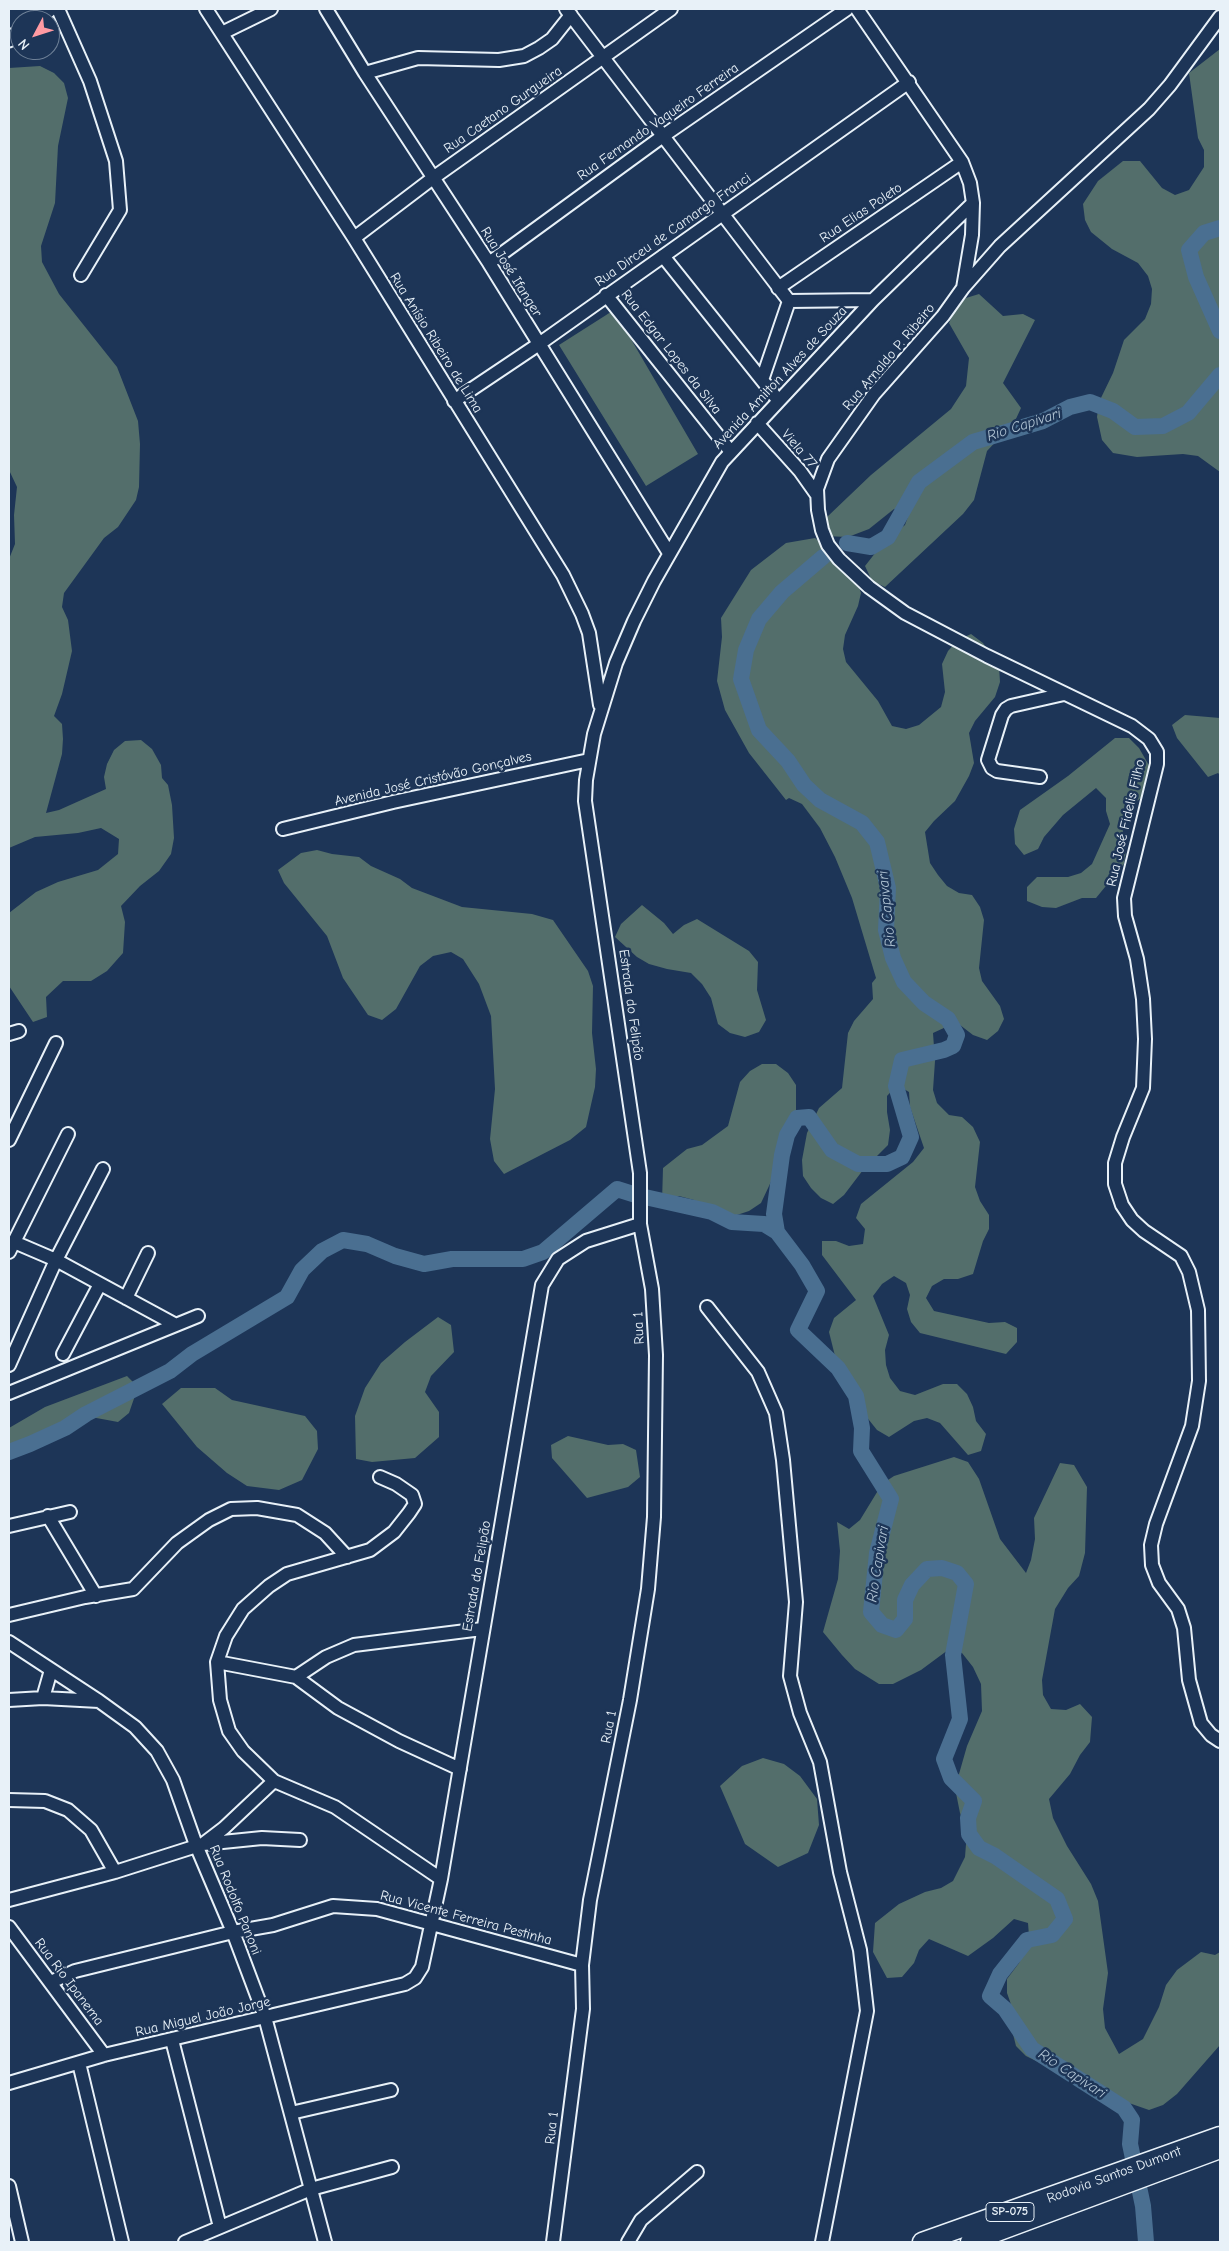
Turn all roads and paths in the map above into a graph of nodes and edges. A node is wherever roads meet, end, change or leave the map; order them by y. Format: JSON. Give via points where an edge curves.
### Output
{"nodes":[{"id":1,"x":58,"y":9,"type":"edge"},
{"id":2,"x":206,"y":9,"type":"edge"},
{"id":3,"x":271,"y":9,"type":"edge"},
{"id":4,"x":326,"y":9,"type":"edge"},
{"id":5,"x":671,"y":9,"type":"edge"},
{"id":6,"x":847,"y":9,"type":"edge"},
{"id":7,"x":857,"y":9,"type":"edge"},
{"id":8,"x":569,"y":12,"type":"edge"},
{"id":9,"x":1220,"y":17,"type":"edge"},
{"id":10,"x":222,"y":33,"type":"junction"},
{"id":11,"x":603,"y":58,"type":"junction"},
{"id":12,"x":365,"y":73,"type":"junction"},
{"id":13,"x":909,"y":82,"type":"junction"},
{"id":14,"x":663,"y":136,"type":"junction"},
{"id":15,"x":962,"y":162,"type":"junction"},
{"id":16,"x":433,"y":178,"type":"junction"},
{"id":17,"x":973,"y":203,"type":"junction"},
{"id":18,"x":722,"y":213,"type":"junction"},
{"id":19,"x":354,"y":238,"type":"junction"},
{"id":20,"x":663,"y":256,"type":"junction"},
{"id":21,"x":489,"y":263,"type":"junction"},
{"id":22,"x":81,"y":275,"type":"dead end"},
{"id":23,"x":778,"y":288,"type":"junction"},
{"id":24,"x":963,"y":288,"type":"junction"},
{"id":25,"x":606,"y":295,"type":"junction"},
{"id":26,"x":873,"y":300,"type":"junction"},
{"id":27,"x":789,"y":301,"type":"junction"},
{"id":28,"x":539,"y":344,"type":"junction"},
{"id":29,"x":762,"y":380,"type":"junction"},
{"id":30,"x":778,"y":400,"type":"junction"},
{"id":31,"x":454,"y":401,"type":"junction"},
{"id":32,"x":756,"y":423,"type":"junction"},
{"id":33,"x":731,"y":452,"type":"junction"},
{"id":34,"x":817,"y":495,"type":"junction"},
{"id":35,"x":669,"y":554,"type":"junction"},
{"id":36,"x":1064,"y":694,"type":"junction"},
{"id":37,"x":601,"y":710,"type":"junction"},
{"id":38,"x":1132,"y":726,"type":"joint"},
{"id":39,"x":589,"y":760,"type":"junction"},
{"id":40,"x":1040,"y":777,"type":"dead end"},
{"id":41,"x":585,"y":801,"type":"joint"},
{"id":42,"x":283,"y":829,"type":"dead end"},
{"id":43,"x":56,"y":1043,"type":"dead end"},
{"id":44,"x":24,"y":1108,"type":"junction"},
{"id":45,"x":9,"y":1111,"type":"edge"},
{"id":46,"x":68,"y":1134,"type":"dead end"},
{"id":47,"x":9,"y":1140,"type":"edge"},
{"id":48,"x":103,"y":1168,"type":"dead end"},
{"id":49,"x":640,"y":1219,"type":"junction"},
{"id":50,"x":11,"y":1247,"type":"edge"},
{"id":51,"x":148,"y":1253,"type":"dead end"},
{"id":52,"x":56,"y":1260,"type":"junction"},
{"id":53,"x":100,"y":1284,"type":"junction"},
{"id":54,"x":126,"y":1298,"type":"junction"},
{"id":55,"x":707,"y":1307,"type":"dead end"},
{"id":56,"x":198,"y":1316,"type":"dead end"},
{"id":57,"x":176,"y":1325,"type":"junction"},
{"id":58,"x":64,"y":1354,"type":"dead end"},
{"id":59,"x":9,"y":1365,"type":"edge"},
{"id":60,"x":9,"y":1393,"type":"edge"},
{"id":61,"x":380,"y":1477,"type":"dead end"},
{"id":62,"x":70,"y":1512,"type":"dead end"},
{"id":63,"x":48,"y":1516,"type":"junction"},
{"id":64,"x":9,"y":1526,"type":"edge"},
{"id":65,"x":347,"y":1557,"type":"junction"},
{"id":66,"x":96,"y":1596,"type":"junction"},
{"id":67,"x":9,"y":1615,"type":"edge"},
{"id":68,"x":482,"y":1629,"type":"junction"},
{"id":69,"x":9,"y":1642,"type":"edge"},
{"id":70,"x":217,"y":1662,"type":"junction"},
{"id":71,"x":51,"y":1670,"type":"junction"},
{"id":72,"x":296,"y":1677,"type":"junction"},
{"id":73,"x":43,"y":1698,"type":"junction"},
{"id":74,"x":9,"y":1700,"type":"edge"},
{"id":75,"x":99,"y":1701,"type":"junction"},
{"id":76,"x":1220,"y":1741,"type":"edge"},
{"id":77,"x":460,"y":1769,"type":"junction"},
{"id":78,"x":274,"y":1781,"type":"junction"},
{"id":79,"x":9,"y":1800,"type":"edge"},
{"id":80,"x":300,"y":1840,"type":"dead end"},
{"id":81,"x":199,"y":1844,"type":"junction"},
{"id":82,"x":115,"y":1872,"type":"junction"},
{"id":83,"x":441,"y":1879,"type":"junction"},
{"id":84,"x":9,"y":1900,"type":"edge"},
{"id":85,"x":430,"y":1923,"type":"junction"},
{"id":86,"x":9,"y":1927,"type":"edge"},
{"id":87,"x":233,"y":1932,"type":"junction"},
{"id":88,"x":582,"y":1965,"type":"junction"},
{"id":89,"x":51,"y":1982,"type":"junction"},
{"id":90,"x":405,"y":1984,"type":"joint"},
{"id":91,"x":265,"y":2018,"type":"junction"},
{"id":92,"x":172,"y":2040,"type":"junction"},
{"id":93,"x":104,"y":2055,"type":"junction"},
{"id":94,"x":79,"y":2063,"type":"junction"},
{"id":95,"x":11,"y":2079,"type":"edge"},
{"id":96,"x":391,"y":2090,"type":"dead end"},
{"id":97,"x":291,"y":2113,"type":"junction"},
{"id":98,"x":1220,"y":2136,"type":"edge"},
{"id":99,"x":1220,"y":2149,"type":"edge"},
{"id":100,"x":392,"y":2166,"type":"dead end"},
{"id":101,"x":1150,"y":2169,"type":"junction"},
{"id":102,"x":697,"y":2172,"type":"dead end"},
{"id":103,"x":9,"y":2186,"type":"edge"},
{"id":104,"x":1101,"y":2187,"type":"junction"},
{"id":105,"x":311,"y":2189,"type":"junction"},
{"id":106,"x":220,"y":2227,"type":"junction"},
{"id":107,"x":22,"y":2242,"type":"edge"},
{"id":108,"x":122,"y":2242,"type":"edge"},
{"id":109,"x":185,"y":2242,"type":"edge"},
{"id":110,"x":324,"y":2242,"type":"edge"},
{"id":111,"x":553,"y":2242,"type":"edge"},
{"id":112,"x":628,"y":2242,"type":"edge"},
{"id":113,"x":822,"y":2242,"type":"edge"},
{"id":114,"x":922,"y":2242,"type":"edge"},
{"id":115,"x":970,"y":2242,"type":"edge"}],
"edges":[{"from":1,"to":22,"type":"street","via":[[90,81],[116,161],[120,210]]},
{"from":2,"to":10,"type":"street","name":"Rua Anísio Ribeiro de Lima"},
{"from":3,"to":10,"type":"street"},
{"from":4,"to":12,"type":"street","name":"Rua José Ifanger"},
{"from":5,"to":11,"type":"street","name":"Rua Caetano Gurgueira"},
{"from":6,"to":14,"type":"street","name":"Rua Fernando Vaqueiro Ferreira"},
{"from":7,"to":13,"type":"street","name":"Rua Arnaldo P. Ribeiro"},
{"from":8,"to":11,"type":"street"},
{"from":8,"to":12,"type":"street","via":[[552,39],[524,56],[499,60],[418,58]]},
{"from":9,"to":24,"type":"street","via":[[1149,109],[1000,246]]},
{"from":10,"to":19,"type":"street","name":"Rua Anísio Ribeiro de Lima"},
{"from":11,"to":14,"type":"street"},
{"from":11,"to":16,"type":"street","name":"Rua Caetano Gurgueira"},
{"from":12,"to":16,"type":"street","name":"Rua José Ifanger"},
{"from":13,"to":15,"type":"street","name":"Rua Arnaldo P. Ribeiro"},
{"from":13,"to":18,"type":"street","name":"Rua Dirceu de Camargo Franci"},
{"from":14,"to":18,"type":"street"},
{"from":14,"to":21,"type":"street","name":"Rua Fernando Vaqueiro Ferreira"},
{"from":15,"to":17,"type":"street","name":"Rua Arnaldo P. Ribeiro"},
{"from":15,"to":23,"type":"street","name":"Rua Elias Poleto"},
{"from":16,"to":19,"type":"street","name":"Rua Caetano Gurgueira"},
{"from":16,"to":21,"type":"street","name":"Rua José Ifanger"},
{"from":17,"to":24,"type":"street","name":"Rua Arnaldo P. Ribeiro","via":[[972,235]]},
{"from":17,"to":26,"type":"street","name":"Avenida Amilton Alves de Souza"},
{"from":18,"to":20,"type":"street","name":"Rua Dirceu de Camargo Franci"},
{"from":18,"to":23,"type":"street"},
{"from":19,"to":31,"type":"street","name":"Rua Anísio Ribeiro de Lima"},
{"from":20,"to":25,"type":"street","name":"Rua Dirceu de Camargo Franci"},
{"from":20,"to":29,"type":"street"},
{"from":21,"to":28,"type":"street","name":"Rua José Ifanger"},
{"from":23,"to":27,"type":"street"},
{"from":24,"to":34,"type":"street","name":"Rua Arnaldo P. Ribeiro","via":[[943,316],[874,394],[828,459],[820,476]]},
{"from":25,"to":28,"type":"street","name":"Rua Dirceu de Camargo Franci"},
{"from":25,"to":33,"type":"street","name":"Rua Edgar Lopes da Silva"},
{"from":26,"to":27,"type":"street"},
{"from":26,"to":30,"type":"street","name":"Avenida Amilton Alves de Souza"},
{"from":27,"to":29,"type":"street"},
{"from":28,"to":31,"type":"street","name":"Rua Dirceu de Camargo Franci"},
{"from":28,"to":35,"type":"street","name":"Rua José Ifanger"},
{"from":29,"to":30,"type":"street"},
{"from":30,"to":32,"type":"street","name":"Avenida Amilton Alves de Souza"},
{"from":31,"to":37,"type":"street","name":"Rua Anísio Ribeiro de Lima","via":[[563,575],[582,614],[594,656]]},
{"from":32,"to":33,"type":"street","name":"Avenida Amilton Alves de Souza"},
{"from":32,"to":34,"type":"street","name":"Viela 77","via":[[800,471]]},
{"from":33,"to":35,"type":"street","name":"Avenida Amilton Alves de Souza"},
{"from":34,"to":36,"type":"street","name":"Rua Arnaldo P. Ribeiro","via":[[822,530],[828,545],[869,587],[905,613]]},
{"from":35,"to":37,"type":"street","name":"Avenida Amilton Alves de Souza","via":[[634,621]]},
{"from":36,"to":38,"type":"street","name":"Rua Arnaldo P. Ribeiro"},
{"from":36,"to":40,"type":"street","via":[[1006,709],[988,760],[997,771]]},
{"from":37,"to":39,"type":"street","name":"Avenida Amilton Alves de Souza"},
{"from":38,"to":76,"type":"street","name":"Rua José Fidelis Filho","via":[[1149,739],[1158,752],[1124,898],[1143,999],[1143,1088],[1115,1163],[1115,1184],[1122,1206],[1132,1220],[1144,1232],[1181,1256],[1198,1310],[1199,1381],[1192,1426],[1156,1524],[1151,1545],[1152,1565],[1159,1583],[1178,1609],[1184,1628],[1189,1680],[1201,1723]]},
{"from":39,"to":41,"type":"street","name":"Avenida Amilton Alves de Souza"},
{"from":39,"to":42,"type":"street","name":"Avenida José Cristóvão Gonçalves"},
{"from":41,"to":49,"type":"street","name":"Estrada do Felipão","via":[[640,1173]]},
{"from":43,"to":44,"type":"street"},
{"from":44,"to":45,"type":"street"},
{"from":44,"to":47,"type":"street"},
{"from":46,"to":50,"type":"street"},
{"from":48,"to":52,"type":"street"},
{"from":49,"to":68,"type":"street","name":"Estrada do Felipão","via":[[586,1241],[558,1259],[542,1285]]},
{"from":49,"to":88,"type":"street","name":"Rua 1","via":[[652,1289],[656,1355],[654,1517],[648,1589],[630,1700],[590,1900]]},
{"from":50,"to":52,"type":"street"},
{"from":51,"to":54,"type":"street"},
{"from":52,"to":53,"type":"street"},
{"from":52,"to":59,"type":"street"},
{"from":53,"to":54,"type":"street"},
{"from":53,"to":58,"type":"street"},
{"from":54,"to":57,"type":"street"},
{"from":55,"to":113,"type":"street","via":[[758,1372],[776,1414],[796,1602],[790,1676],[800,1713],[820,1762],[840,1872],[860,1950],[867,2011]]},
{"from":56,"to":57,"type":"street"},
{"from":57,"to":60,"type":"street"},
{"from":61,"to":65,"type":"street","via":[[412,1495],[415,1504],[394,1532],[370,1550]]},
{"from":62,"to":63,"type":"street"},
{"from":63,"to":64,"type":"street"},
{"from":63,"to":66,"type":"street"},
{"from":65,"to":66,"type":"street","via":[[325,1533],[297,1515],[257,1508],[230,1510],[209,1520],[177,1543],[133,1590]]},
{"from":65,"to":70,"type":"street","via":[[287,1574],[269,1586],[243,1609],[226,1636]]},
{"from":66,"to":67,"type":"street"},
{"from":68,"to":72,"type":"street","via":[[354,1645],[326,1657]]},
{"from":68,"to":77,"type":"street","name":"Estrada do Felipão"},
{"from":69,"to":71,"type":"street","name":"Rua Rodolfo Panoni"},
{"from":70,"to":72,"type":"street"},
{"from":70,"to":78,"type":"street","via":[[220,1700],[229,1730],[243,1751]]},
{"from":71,"to":73,"type":"street"},
{"from":71,"to":75,"type":"street","name":"Rua Rodolfo Panoni"},
{"from":72,"to":77,"type":"street","via":[[338,1708]]},
{"from":73,"to":74,"type":"street"},
{"from":73,"to":75,"type":"street"},
{"from":75,"to":81,"type":"street","name":"Rua Rodolfo Panoni","via":[[135,1727],[157,1751]]},
{"from":77,"to":83,"type":"street","name":"Estrada do Felipão"},
{"from":78,"to":81,"type":"street","via":[[224,1828]]},
{"from":78,"to":83,"type":"street","via":[[335,1808]]},
{"from":79,"to":82,"type":"street","via":[[45,1801],[68,1810],[90,1830]]},
{"from":80,"to":81,"type":"street","via":[[262,1838]]},
{"from":81,"to":82,"type":"street"},
{"from":81,"to":87,"type":"street","name":"Rua Rodolfo Panoni"},
{"from":82,"to":84,"type":"street"},
{"from":83,"to":85,"type":"street","name":"Estrada do Felipão"},
{"from":85,"to":87,"type":"street","name":"Rua Vicente Ferreira Pestinha","via":[[372,1908],[333,1906],[273,1925]]},
{"from":85,"to":88,"type":"street","name":"Rua Vicente Ferreira Pestinha"},
{"from":85,"to":90,"type":"street","name":"Estrada do Felipão","via":[[422,1967],[415,1978]]},
{"from":86,"to":89,"type":"street","name":"Rua Rio Ipanema"},
{"from":87,"to":89,"type":"street","name":"Rua Vicente Ferreira Pestinha","via":[[75,1971]]},
{"from":87,"to":91,"type":"street","name":"Rua Rodolfo Panoni"},
{"from":88,"to":111,"type":"street","name":"Rua 1","via":[[582,2009]]},
{"from":89,"to":93,"type":"street","name":"Rua Rio Ipanema"},
{"from":90,"to":91,"type":"street","name":"Rua Miguel João Jorge"},
{"from":91,"to":92,"type":"street","name":"Rua Miguel João Jorge"},
{"from":91,"to":97,"type":"street","name":"Rua Rodolfo Panoni"},
{"from":92,"to":93,"type":"street","name":"Rua Miguel João Jorge"},
{"from":92,"to":106,"type":"street"},
{"from":93,"to":94,"type":"street","name":"Rua Miguel João Jorge"},
{"from":94,"to":95,"type":"street","name":"Rua Miguel João Jorge"},
{"from":94,"to":108,"type":"street"},
{"from":96,"to":97,"type":"street"},
{"from":97,"to":105,"type":"street","name":"Rua Rodolfo Panoni"},
{"from":98,"to":101,"type":"highway","name":"Rodovia Santos Dumont","number":"SP-075"},
{"from":99,"to":101,"type":"highway","name":"Rodovia Santos Dumont","number":"SP-075"},
{"from":100,"to":105,"type":"street"},
{"from":101,"to":104,"type":"highway","name":"Rodovia Santos Dumont","number":"SP-075"},
{"from":102,"to":112,"type":"street","via":[[641,2220]]},
{"from":103,"to":107,"type":"street"},
{"from":104,"to":114,"type":"highway","name":"Rodovia Santos Dumont","number":"SP-075"},
{"from":104,"to":115,"type":"highway","name":"Rodovia Santos Dumont","number":"SP-075"},
{"from":105,"to":106,"type":"street"},
{"from":105,"to":110,"type":"street","name":"Rua Rodolfo Panoni"},
{"from":106,"to":109,"type":"street"}]}
